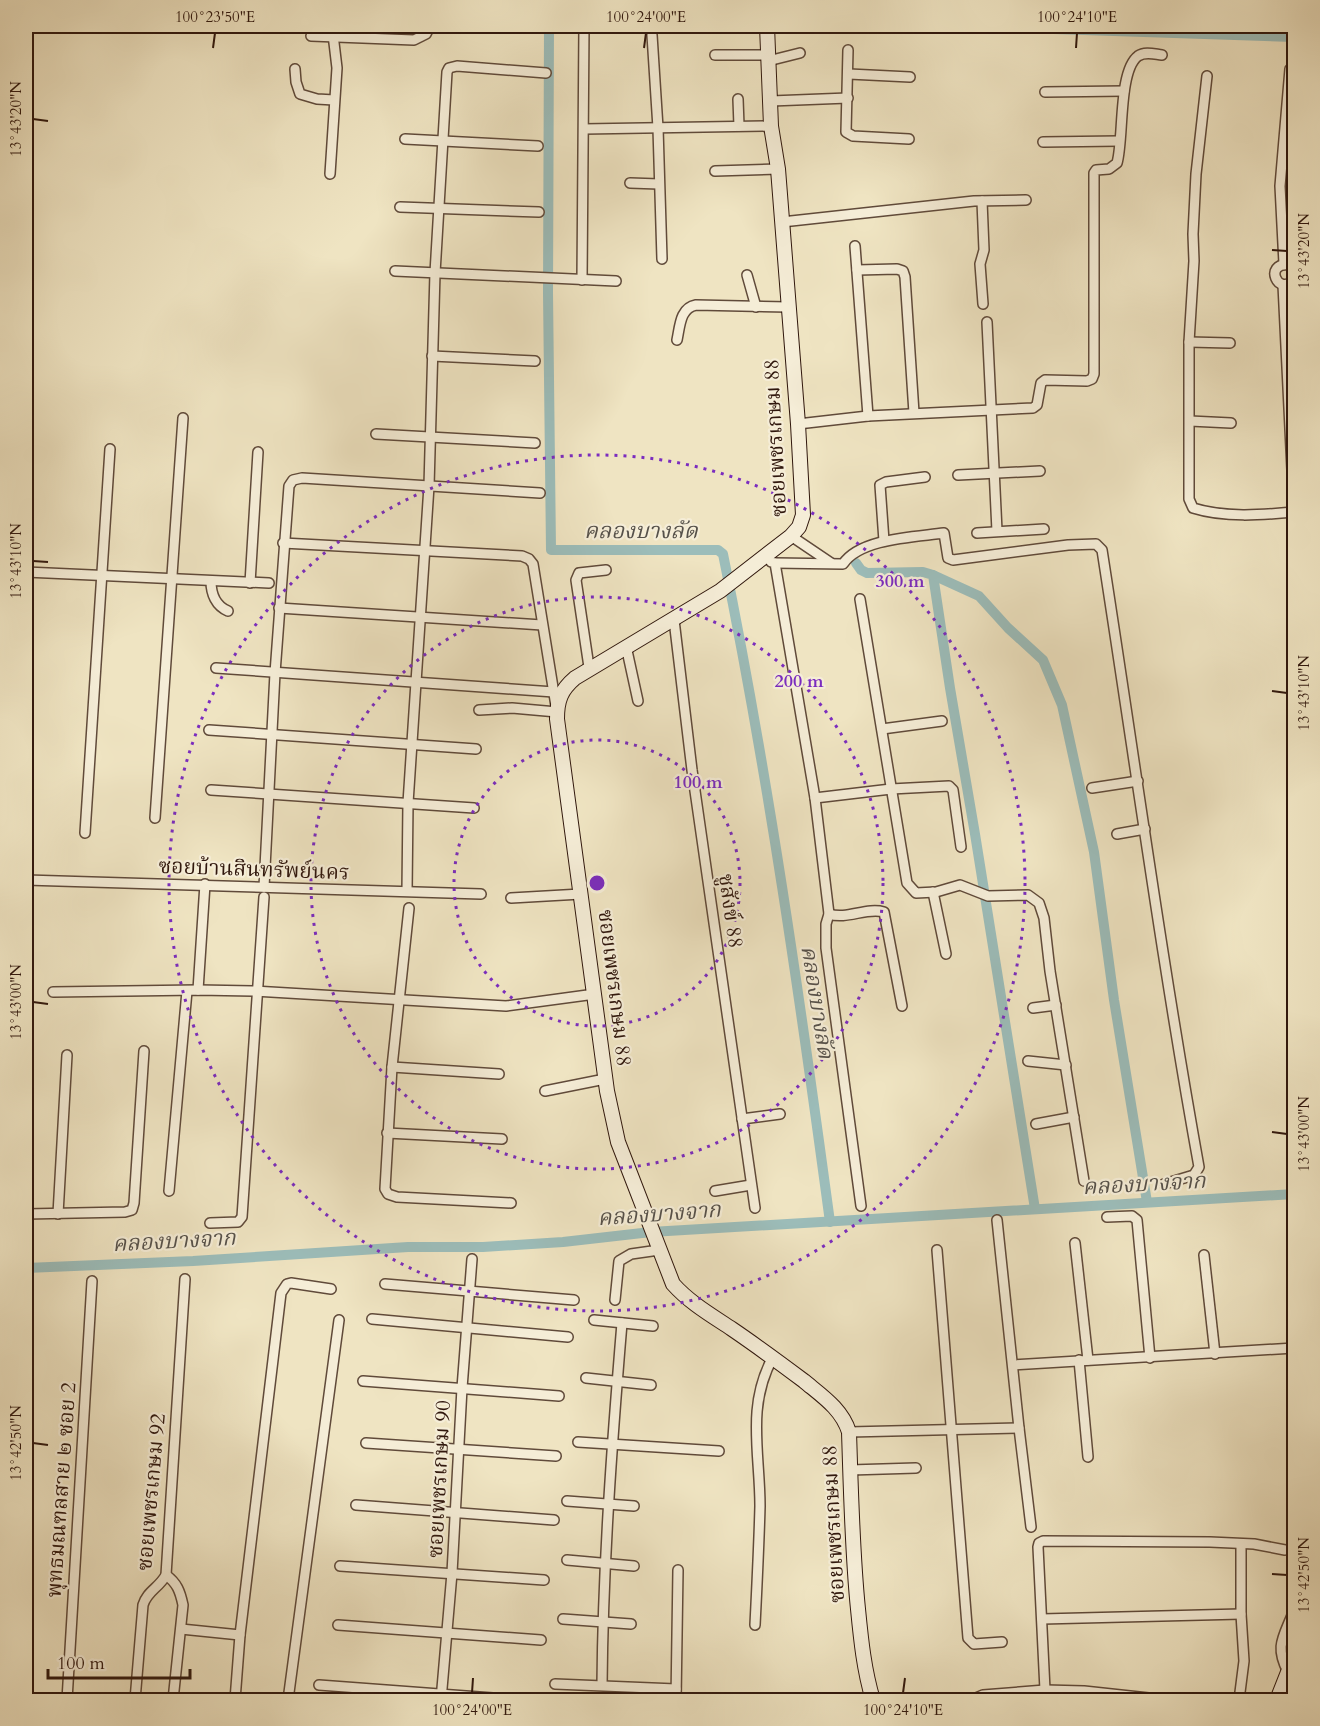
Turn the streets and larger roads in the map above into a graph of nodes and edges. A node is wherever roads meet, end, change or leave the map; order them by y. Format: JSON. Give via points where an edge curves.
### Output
{"nodes":[{"id":1,"x":332,"y":26,"type":"edge"},
{"id":2,"x":430,"y":26,"type":"edge"},
{"id":3,"x":584,"y":26,"type":"edge"},
{"id":4,"x":767,"y":26,"type":"edge"},
{"id":5,"x":311,"y":36,"type":"dead end"},
{"id":6,"x":652,"y":36,"type":"dead end"},
{"id":7,"x":334,"y":37,"type":"junction"},
{"id":8,"x":848,"y":50,"type":"dead end"},
{"id":9,"x":800,"y":53,"type":"dead end"},
{"id":10,"x":715,"y":55,"type":"dead end"},
{"id":11,"x":1161,"y":55,"type":"dead end"},
{"id":12,"x":768,"y":58,"type":"junction"},
{"id":13,"x":295,"y":69,"type":"dead end"},
{"id":14,"x":1290,"y":69,"type":"dead end"},
{"id":15,"x":546,"y":73,"type":"dead end"},
{"id":16,"x":849,"y":74,"type":"junction"},
{"id":17,"x":1208,"y":76,"type":"dead end"},
{"id":18,"x":910,"y":77,"type":"dead end"},
{"id":19,"x":1124,"y":91,"type":"junction"},
{"id":20,"x":1045,"y":92,"type":"dead end"},
{"id":21,"x":848,"y":98,"type":"junction"},
{"id":22,"x":738,"y":99,"type":"dead end"},
{"id":23,"x":334,"y":100,"type":"junction"},
{"id":24,"x":771,"y":101,"type":"junction"},
{"id":25,"x":739,"y":126,"type":"junction"},
{"id":26,"x":771,"y":126,"type":"junction"},
{"id":27,"x":658,"y":128,"type":"junction"},
{"id":28,"x":584,"y":129,"type":"junction"},
{"id":29,"x":405,"y":139,"type":"dead end"},
{"id":30,"x":909,"y":139,"type":"dead end"},
{"id":31,"x":1119,"y":141,"type":"junction"},
{"id":32,"x":443,"y":142,"type":"junction"},
{"id":33,"x":1043,"y":142,"type":"dead end"},
{"id":34,"x":538,"y":146,"type":"dead end"},
{"id":35,"x":778,"y":168,"type":"junction"},
{"id":36,"x":715,"y":171,"type":"dead end"},
{"id":37,"x":330,"y":174,"type":"dead end"},
{"id":38,"x":630,"y":183,"type":"dead end"},
{"id":39,"x":659,"y":184,"type":"junction"},
{"id":40,"x":1026,"y":200,"type":"dead end"},
{"id":41,"x":982,"y":201,"type":"junction"},
{"id":42,"x":400,"y":207,"type":"dead end"},
{"id":43,"x":439,"y":209,"type":"junction"},
{"id":44,"x":539,"y":212,"type":"dead end"},
{"id":45,"x":782,"y":222,"type":"junction"},
{"id":46,"x":855,"y":246,"type":"dead end"},
{"id":47,"x":662,"y":259,"type":"dead end"},
{"id":48,"x":1284,"y":264,"type":"junction"},
{"id":49,"x":857,"y":270,"type":"junction"},
{"id":50,"x":1294,"y":270,"type":"edge"},
{"id":51,"x":395,"y":271,"type":"dead end"},
{"id":52,"x":435,"y":273,"type":"junction"},
{"id":53,"x":747,"y":275,"type":"dead end"},
{"id":54,"x":1294,"y":279,"type":"edge"},
{"id":55,"x":582,"y":280,"type":"junction"},
{"id":56,"x":616,"y":281,"type":"dead end"},
{"id":57,"x":1283,"y":285,"type":"junction"},
{"id":58,"x":983,"y":304,"type":"dead end"},
{"id":59,"x":756,"y":307,"type":"junction"},
{"id":60,"x":788,"y":308,"type":"junction"},
{"id":61,"x":987,"y":322,"type":"dead end"},
{"id":62,"x":677,"y":340,"type":"dead end"},
{"id":63,"x":1189,"y":342,"type":"junction"},
{"id":64,"x":1230,"y":343,"type":"dead end"},
{"id":65,"x":432,"y":356,"type":"junction"},
{"id":66,"x":534,"y":361,"type":"dead end"},
{"id":67,"x":990,"y":409,"type":"junction"},
{"id":68,"x":914,"y":413,"type":"junction"},
{"id":69,"x":868,"y":416,"type":"junction"},
{"id":70,"x":183,"y":418,"type":"dead end"},
{"id":71,"x":1190,"y":421,"type":"junction"},
{"id":72,"x":1231,"y":423,"type":"dead end"},
{"id":73,"x":798,"y":424,"type":"junction"},
{"id":74,"x":376,"y":434,"type":"dead end"},
{"id":75,"x":431,"y":437,"type":"junction"},
{"id":76,"x":535,"y":443,"type":"dead end"},
{"id":77,"x":110,"y":449,"type":"dead end"},
{"id":78,"x":258,"y":452,"type":"dead end"},
{"id":79,"x":1040,"y":471,"type":"dead end"},
{"id":80,"x":994,"y":473,"type":"junction"},
{"id":81,"x":958,"y":475,"type":"dead end"},
{"id":82,"x":925,"y":477,"type":"dead end"},
{"id":83,"x":429,"y":486,"type":"junction"},
{"id":84,"x":540,"y":493,"type":"dead end"},
{"id":85,"x":1294,"y":512,"type":"edge"},
{"id":86,"x":1044,"y":529,"type":"dead end"},
{"id":87,"x":997,"y":531,"type":"junction"},
{"id":88,"x":977,"y":533,"type":"dead end"},
{"id":89,"x":791,"y":536,"type":"junction"},
{"id":90,"x":884,"y":541,"type":"junction"},
{"id":91,"x":284,"y":543,"type":"junction"},
{"id":92,"x":424,"y":552,"type":"junction"},
{"id":93,"x":769,"y":562,"type":"junction"},
{"id":94,"x":831,"y":563,"type":"junction"},
{"id":95,"x":606,"y":570,"type":"dead end"},
{"id":96,"x":26,"y":572,"type":"edge"},
{"id":97,"x":101,"y":575,"type":"junction"},
{"id":98,"x":172,"y":578,"type":"junction"},
{"id":99,"x":211,"y":581,"type":"junction"},
{"id":100,"x":250,"y":583,"type":"junction"},
{"id":101,"x":269,"y":583,"type":"dead end"},
{"id":102,"x":26,"y":586,"type":"edge"},
{"id":103,"x":860,"y":598,"type":"dead end"},
{"id":104,"x":279,"y":608,"type":"junction"},
{"id":105,"x":228,"y":611,"type":"dead end"},
{"id":106,"x":420,"y":616,"type":"junction"},
{"id":107,"x":674,"y":620,"type":"junction"},
{"id":108,"x":542,"y":625,"type":"junction"},
{"id":109,"x":626,"y":646,"type":"junction"},
{"id":110,"x":589,"y":667,"type":"junction"},
{"id":111,"x":216,"y":668,"type":"dead end"},
{"id":112,"x":275,"y":673,"type":"junction"},
{"id":113,"x":416,"y":682,"type":"junction"},
{"id":114,"x":554,"y":692,"type":"junction"},
{"id":115,"x":638,"y":701,"type":"dead end"},
{"id":116,"x":557,"y":709,"type":"junction"},
{"id":117,"x":478,"y":710,"type":"dead end"},
{"id":118,"x":942,"y":721,"type":"dead end"},
{"id":119,"x":882,"y":729,"type":"junction"},
{"id":120,"x":209,"y":730,"type":"dead end"},
{"id":121,"x":271,"y":733,"type":"junction"},
{"id":122,"x":412,"y":743,"type":"junction"},
{"id":123,"x":476,"y":749,"type":"dead end"},
{"id":124,"x":1138,"y":781,"type":"junction"},
{"id":125,"x":1092,"y":788,"type":"dead end"},
{"id":126,"x":891,"y":789,"type":"junction"},
{"id":127,"x":211,"y":790,"type":"dead end"},
{"id":128,"x":268,"y":794,"type":"junction"},
{"id":129,"x":815,"y":798,"type":"junction"},
{"id":130,"x":408,"y":803,"type":"junction"},
{"id":131,"x":474,"y":808,"type":"dead end"},
{"id":132,"x":155,"y":818,"type":"dead end"},
{"id":133,"x":1145,"y":828,"type":"junction"},
{"id":134,"x":85,"y":833,"type":"dead end"},
{"id":135,"x":1117,"y":834,"type":"dead end"},
{"id":136,"x":961,"y":847,"type":"dead end"},
{"id":137,"x":26,"y":880,"type":"edge"},
{"id":138,"x":205,"y":884,"type":"junction"},
{"id":139,"x":407,"y":891,"type":"junction"},
{"id":140,"x":264,"y":892,"type":"junction"},
{"id":141,"x":933,"y":892,"type":"junction"},
{"id":142,"x":481,"y":894,"type":"dead end"},
{"id":143,"x":581,"y":894,"type":"junction"},
{"id":144,"x":511,"y":898,"type":"dead end"},
{"id":145,"x":409,"y":908,"type":"dead end"},
{"id":146,"x":829,"y":914,"type":"junction"},
{"id":147,"x":946,"y":954,"type":"dead end"},
{"id":148,"x":198,"y":990,"type":"junction"},
{"id":149,"x":187,"y":991,"type":"junction"},
{"id":150,"x":53,"y":992,"type":"dead end"},
{"id":151,"x":258,"y":992,"type":"junction"},
{"id":152,"x":595,"y":994,"type":"junction"},
{"id":153,"x":399,"y":1001,"type":"junction"},
{"id":154,"x":1056,"y":1005,"type":"junction"},
{"id":155,"x":903,"y":1006,"type":"dead end"},
{"id":156,"x":1033,"y":1008,"type":"dead end"},
{"id":157,"x":144,"y":1051,"type":"dead end"},
{"id":158,"x":67,"y":1055,"type":"dead end"},
{"id":159,"x":1028,"y":1061,"type":"dead end"},
{"id":160,"x":1066,"y":1065,"type":"junction"},
{"id":161,"x":392,"y":1067,"type":"junction"},
{"id":162,"x":499,"y":1074,"type":"dead end"},
{"id":163,"x":605,"y":1079,"type":"junction"},
{"id":164,"x":545,"y":1091,"type":"dead end"},
{"id":165,"x":780,"y":1114,"type":"dead end"},
{"id":166,"x":1074,"y":1118,"type":"junction"},
{"id":167,"x":742,"y":1119,"type":"junction"},
{"id":168,"x":1036,"y":1124,"type":"dead end"},
{"id":169,"x":387,"y":1133,"type":"junction"},
{"id":170,"x":502,"y":1139,"type":"dead end"},
{"id":171,"x":1084,"y":1181,"type":"dead end"},
{"id":172,"x":1164,"y":1184,"type":"dead end"},
{"id":173,"x":751,"y":1185,"type":"junction"},
{"id":174,"x":169,"y":1191,"type":"dead end"},
{"id":175,"x":715,"y":1191,"type":"dead end"},
{"id":176,"x":511,"y":1203,"type":"dead end"},
{"id":177,"x":861,"y":1206,"type":"dead end"},
{"id":178,"x":754,"y":1208,"type":"dead end"},
{"id":179,"x":26,"y":1214,"type":"edge"},
{"id":180,"x":58,"y":1214,"type":"junction"},
{"id":181,"x":1107,"y":1217,"type":"dead end"},
{"id":182,"x":997,"y":1220,"type":"dead end"},
{"id":183,"x":210,"y":1223,"type":"dead end"},
{"id":184,"x":1075,"y":1243,"type":"dead end"},
{"id":185,"x":657,"y":1245,"type":"junction"},
{"id":186,"x":937,"y":1250,"type":"dead end"},
{"id":187,"x":1204,"y":1255,"type":"dead end"},
{"id":188,"x":472,"y":1258,"type":"dead end"},
{"id":189,"x":185,"y":1279,"type":"dead end"},
{"id":190,"x":92,"y":1281,"type":"dead end"},
{"id":191,"x":385,"y":1284,"type":"dead end"},
{"id":192,"x":331,"y":1289,"type":"dead end"},
{"id":193,"x":470,"y":1291,"type":"junction"},
{"id":194,"x":573,"y":1300,"type":"dead end"},
{"id":195,"x":615,"y":1300,"type":"dead end"},
{"id":196,"x":372,"y":1319,"type":"dead end"},
{"id":197,"x":339,"y":1320,"type":"dead end"},
{"id":198,"x":594,"y":1320,"type":"dead end"},
{"id":199,"x":622,"y":1323,"type":"junction"},
{"id":200,"x":653,"y":1326,"type":"dead end"},
{"id":201,"x":467,"y":1328,"type":"junction"},
{"id":202,"x":568,"y":1337,"type":"dead end"},
{"id":203,"x":1294,"y":1348,"type":"edge"},
{"id":204,"x":1215,"y":1354,"type":"junction"},
{"id":205,"x":773,"y":1357,"type":"junction"},
{"id":206,"x":1150,"y":1358,"type":"junction"},
{"id":207,"x":1084,"y":1360,"type":"junction"},
{"id":208,"x":1012,"y":1365,"type":"junction"},
{"id":209,"x":586,"y":1378,"type":"dead end"},
{"id":210,"x":363,"y":1381,"type":"dead end"},
{"id":211,"x":617,"y":1382,"type":"junction"},
{"id":212,"x":651,"y":1385,"type":"dead end"},
{"id":213,"x":462,"y":1388,"type":"junction"},
{"id":214,"x":559,"y":1396,"type":"dead end"},
{"id":215,"x":1019,"y":1428,"type":"junction"},
{"id":216,"x":950,"y":1430,"type":"junction"},
{"id":217,"x":849,"y":1432,"type":"junction"},
{"id":218,"x":578,"y":1442,"type":"dead end"},
{"id":219,"x":366,"y":1443,"type":"dead end"},
{"id":220,"x":613,"y":1444,"type":"junction"},
{"id":221,"x":458,"y":1449,"type":"junction"},
{"id":222,"x":719,"y":1451,"type":"dead end"},
{"id":223,"x":556,"y":1456,"type":"dead end"},
{"id":224,"x":1088,"y":1457,"type":"dead end"},
{"id":225,"x":915,"y":1468,"type":"dead end"},
{"id":226,"x":850,"y":1470,"type":"junction"},
{"id":227,"x":567,"y":1501,"type":"dead end"},
{"id":228,"x":610,"y":1504,"type":"junction"},
{"id":229,"x":356,"y":1505,"type":"dead end"},
{"id":230,"x":634,"y":1506,"type":"dead end"},
{"id":231,"x":455,"y":1512,"type":"junction"},
{"id":232,"x":554,"y":1520,"type":"dead end"},
{"id":233,"x":1032,"y":1527,"type":"dead end"},
{"id":234,"x":1241,"y":1544,"type":"junction"},
{"id":235,"x":1285,"y":1550,"type":"dead end"},
{"id":236,"x":567,"y":1560,"type":"dead end"},
{"id":237,"x":607,"y":1564,"type":"junction"},
{"id":238,"x":340,"y":1566,"type":"dead end"},
{"id":239,"x":634,"y":1566,"type":"dead end"},
{"id":240,"x":678,"y":1570,"type":"dead end"},
{"id":241,"x":452,"y":1573,"type":"junction"},
{"id":242,"x":165,"y":1575,"type":"junction"},
{"id":243,"x":544,"y":1580,"type":"dead end"},
{"id":244,"x":1294,"y":1610,"type":"edge"},
{"id":245,"x":1241,"y":1614,"type":"junction"},
{"id":246,"x":562,"y":1619,"type":"dead end"},
{"id":247,"x":1042,"y":1619,"type":"junction"},
{"id":248,"x":603,"y":1623,"type":"junction"},
{"id":249,"x":631,"y":1624,"type":"dead end"},
{"id":250,"x":338,"y":1625,"type":"dead end"},
{"id":251,"x":755,"y":1625,"type":"dead end"},
{"id":252,"x":181,"y":1629,"type":"junction"},
{"id":253,"x":446,"y":1634,"type":"junction"},
{"id":254,"x":240,"y":1635,"type":"junction"},
{"id":255,"x":541,"y":1640,"type":"dead end"},
{"id":256,"x":1002,"y":1642,"type":"dead end"},
{"id":257,"x":1294,"y":1657,"type":"edge"},
{"id":258,"x":1288,"y":1672,"type":"junction"},
{"id":259,"x":555,"y":1684,"type":"dead end"},
{"id":260,"x":319,"y":1685,"type":"dead end"},
{"id":261,"x":602,"y":1685,"type":"junction"},
{"id":262,"x":676,"y":1689,"type":"junction"},
{"id":263,"x":1045,"y":1690,"type":"junction"},
{"id":264,"x":1085,"y":1696,"type":"edge"},
{"id":265,"x":441,"y":1698,"type":"edge"},
{"id":266,"x":979,"y":1698,"type":"edge"},
{"id":267,"x":66,"y":1701,"type":"edge"},
{"id":268,"x":135,"y":1701,"type":"edge"},
{"id":269,"x":173,"y":1701,"type":"edge"},
{"id":270,"x":235,"y":1701,"type":"edge"},
{"id":271,"x":288,"y":1701,"type":"edge"},
{"id":272,"x":520,"y":1701,"type":"edge"},
{"id":273,"x":676,"y":1701,"type":"edge"},
{"id":274,"x":873,"y":1701,"type":"edge"},
{"id":275,"x":1167,"y":1701,"type":"edge"},
{"id":276,"x":1239,"y":1701,"type":"edge"},
{"id":277,"x":1277,"y":1701,"type":"edge"}],
"edges":[{"from":1,"to":7,"type":"street"},
{"from":2,"to":7,"type":"street","via":[[426,34],[414,40]]},
{"from":3,"to":28,"type":"street"},
{"from":4,"to":12,"type":"street","name":"ซอยเพชรเกษม 88"},
{"from":5,"to":7,"type":"street"},
{"from":6,"to":27,"type":"street"},
{"from":7,"to":23,"type":"street"},
{"from":8,"to":16,"type":"street"},
{"from":9,"to":12,"type":"street"},
{"from":10,"to":12,"type":"street"},
{"from":11,"to":19,"type":"street","via":[[1139,55]]},
{"from":12,"to":24,"type":"street","name":"ซอยเพชรเกษม 88"},
{"from":13,"to":23,"type":"street","via":[[300,94]]},
{"from":14,"to":48,"type":"street","via":[[1281,175]]},
{"from":15,"to":32,"type":"street","via":[[449,68]]},
{"from":16,"to":18,"type":"street"},
{"from":16,"to":21,"type":"street"},
{"from":17,"to":63,"type":"street","via":[[1196,174]]},
{"from":19,"to":20,"type":"street"},
{"from":19,"to":31,"type":"street"},
{"from":21,"to":24,"type":"street"},
{"from":21,"to":30,"type":"street","via":[[849,134]]},
{"from":22,"to":25,"type":"street"},
{"from":23,"to":37,"type":"street"},
{"from":24,"to":26,"type":"street","name":"ซอยเพชรเกษม 88"},
{"from":25,"to":26,"type":"street"},
{"from":25,"to":27,"type":"street"},
{"from":26,"to":35,"type":"street","name":"ซอยเพชรเกษม 88"},
{"from":27,"to":28,"type":"street"},
{"from":27,"to":39,"type":"street"},
{"from":28,"to":55,"type":"street"},
{"from":29,"to":32,"type":"street"},
{"from":31,"to":33,"type":"street"},
{"from":31,"to":67,"type":"street","via":[[1117,163],[1094,173],[1092,379],[1045,380],[1033,408]]},
{"from":32,"to":34,"type":"street"},
{"from":32,"to":43,"type":"street"},
{"from":35,"to":36,"type":"street"},
{"from":35,"to":45,"type":"street","name":"ซอยเพชรเกษม 88"},
{"from":38,"to":39,"type":"street"},
{"from":39,"to":47,"type":"street"},
{"from":40,"to":41,"type":"street"},
{"from":41,"to":45,"type":"street"},
{"from":41,"to":58,"type":"street"},
{"from":42,"to":43,"type":"street"},
{"from":43,"to":44,"type":"street"},
{"from":43,"to":52,"type":"street"},
{"from":45,"to":60,"type":"street","name":"ซอยเพชรเกษม 88"},
{"from":46,"to":49,"type":"street"},
{"from":48,"to":50,"type":"street"},
{"from":48,"to":57,"type":"street","via":[[1276,269],[1275,275]]},
{"from":49,"to":68,"type":"street","via":[[903,271]]},
{"from":49,"to":69,"type":"street"},
{"from":51,"to":52,"type":"street"},
{"from":52,"to":55,"type":"street"},
{"from":52,"to":65,"type":"street"},
{"from":53,"to":59,"type":"street"},
{"from":54,"to":57,"type":"street"},
{"from":55,"to":56,"type":"street"},
{"from":57,"to":85,"type":"street"},
{"from":59,"to":60,"type":"street"},
{"from":59,"to":62,"type":"street","via":[[688,307],[683,312]]},
{"from":60,"to":73,"type":"street","name":"ซอยเพชรเกษม 88"},
{"from":61,"to":67,"type":"street"},
{"from":63,"to":64,"type":"street"},
{"from":63,"to":71,"type":"street"},
{"from":65,"to":66,"type":"street"},
{"from":65,"to":75,"type":"street"},
{"from":67,"to":68,"type":"street"},
{"from":67,"to":80,"type":"street"},
{"from":68,"to":69,"type":"street"},
{"from":69,"to":73,"type":"street"},
{"from":70,"to":98,"type":"street"},
{"from":71,"to":72,"type":"street"},
{"from":71,"to":85,"type":"street","via":[[1192,508],[1251,515]]},
{"from":73,"to":89,"type":"street","name":"ซอยเพชรเกษม 88","via":[[803,515]]},
{"from":74,"to":75,"type":"street"},
{"from":75,"to":76,"type":"street"},
{"from":75,"to":83,"type":"street"},
{"from":77,"to":97,"type":"street"},
{"from":78,"to":100,"type":"street"},
{"from":79,"to":80,"type":"street"},
{"from":80,"to":81,"type":"street"},
{"from":80,"to":87,"type":"street"},
{"from":82,"to":90,"type":"street","via":[[880,485]]},
{"from":83,"to":84,"type":"street"},
{"from":83,"to":91,"type":"street","via":[[293,480],[289,486]]},
{"from":83,"to":92,"type":"street"},
{"from":86,"to":87,"type":"street"},
{"from":87,"to":88,"type":"street"},
{"from":89,"to":93,"type":"street","name":"ซอยเพชรเกษม 88"},
{"from":89,"to":94,"type":"street"},
{"from":90,"to":94,"type":"street","via":[[857,551],[843,564]]},
{"from":90,"to":124,"type":"street","via":[[944,533],[948,558],[953,560],[1096,543],[1102,550]]},
{"from":91,"to":92,"type":"street"},
{"from":91,"to":104,"type":"street"},
{"from":92,"to":106,"type":"street"},
{"from":92,"to":108,"type":"street","via":[[530,559]]},
{"from":93,"to":94,"type":"street"},
{"from":93,"to":107,"type":"street","name":"ซอยเพชรเกษม 88"},
{"from":93,"to":129,"type":"street"},
{"from":95,"to":110,"type":"street","via":[[577,575],[576,580]]},
{"from":96,"to":97,"type":"street"},
{"from":96,"to":102,"type":"street"},
{"from":97,"to":98,"type":"street"},
{"from":97,"to":134,"type":"street"},
{"from":98,"to":99,"type":"street"},
{"from":98,"to":132,"type":"street"},
{"from":99,"to":100,"type":"street"},
{"from":99,"to":105,"type":"street","via":[[211,591],[221,608]]},
{"from":100,"to":101,"type":"street"},
{"from":103,"to":119,"type":"street"},
{"from":104,"to":106,"type":"street"},
{"from":104,"to":112,"type":"street"},
{"from":106,"to":108,"type":"street"},
{"from":106,"to":113,"type":"street"},
{"from":107,"to":109,"type":"street","name":"ซอยเพชรเกษม 88"},
{"from":107,"to":167,"type":"street","name":"ชูสังข์ 88"},
{"from":108,"to":114,"type":"street"},
{"from":109,"to":110,"type":"street","name":"ซอยเพชรเกษม 88"},
{"from":109,"to":115,"type":"street"},
{"from":110,"to":116,"type":"street","name":"ซอยเพชรเกษม 88","via":[[565,686]]},
{"from":111,"to":112,"type":"street"},
{"from":112,"to":113,"type":"street"},
{"from":112,"to":121,"type":"street"},
{"from":113,"to":114,"type":"street"},
{"from":113,"to":122,"type":"street"},
{"from":114,"to":116,"type":"street"},
{"from":116,"to":117,"type":"street"},
{"from":116,"to":143,"type":"street","name":"ซอยเพชรเกษม 88"},
{"from":118,"to":119,"type":"street"},
{"from":119,"to":126,"type":"street"},
{"from":120,"to":121,"type":"street"},
{"from":121,"to":122,"type":"street"},
{"from":121,"to":128,"type":"street"},
{"from":122,"to":123,"type":"street"},
{"from":122,"to":130,"type":"street"},
{"from":124,"to":125,"type":"street"},
{"from":124,"to":133,"type":"street"},
{"from":126,"to":129,"type":"street"},
{"from":126,"to":136,"type":"street","via":[[951,787]]},
{"from":126,"to":141,"type":"street","via":[[907,883],[916,893]]},
{"from":127,"to":128,"type":"street"},
{"from":128,"to":130,"type":"street"},
{"from":128,"to":140,"type":"street"},
{"from":129,"to":146,"type":"street"},
{"from":130,"to":131,"type":"street"},
{"from":130,"to":139,"type":"street"},
{"from":133,"to":135,"type":"street"},
{"from":133,"to":172,"type":"street","via":[[1199,1167],[1194,1174]]},
{"from":137,"to":138,"type":"street","name":"ซอยบ้านสินทรัพย์นคร"},
{"from":138,"to":140,"type":"street","name":"ซอยบ้านสินทรัพย์นคร"},
{"from":138,"to":148,"type":"street"},
{"from":139,"to":140,"type":"street","name":"ซอยบ้านสินทรัพย์นคร"},
{"from":139,"to":142,"type":"street","name":"ซอยบ้านสินทรัพย์นคร"},
{"from":140,"to":151,"type":"street"},
{"from":141,"to":147,"type":"street"},
{"from":141,"to":154,"type":"street","via":[[960,885],[985,895],[1029,895],[1039,903]]},
{"from":143,"to":144,"type":"street"},
{"from":143,"to":152,"type":"street","name":"ซอยเพชรเกษม 88"},
{"from":145,"to":153,"type":"street"},
{"from":146,"to":155,"type":"street","via":[[884,912]]},
{"from":146,"to":177,"type":"street","via":[[826,948]]},
{"from":148,"to":149,"type":"street"},
{"from":148,"to":151,"type":"street"},
{"from":149,"to":150,"type":"street"},
{"from":149,"to":174,"type":"street"},
{"from":151,"to":153,"type":"street"},
{"from":151,"to":183,"type":"street","via":[[242,1217],[238,1222]]},
{"from":152,"to":153,"type":"street","via":[[506,1006]]},
{"from":152,"to":163,"type":"street","name":"ซอยเพชรเกษม 88"},
{"from":153,"to":161,"type":"street"},
{"from":154,"to":156,"type":"street"},
{"from":154,"to":160,"type":"street"},
{"from":157,"to":180,"type":"street","via":[[132,1210]]},
{"from":158,"to":180,"type":"street"},
{"from":159,"to":160,"type":"street"},
{"from":160,"to":166,"type":"street"},
{"from":161,"to":162,"type":"street"},
{"from":161,"to":169,"type":"street"},
{"from":163,"to":164,"type":"street"},
{"from":163,"to":185,"type":"street","name":"ซอยเพชรเกษม 88","via":[[618,1142]]},
{"from":165,"to":167,"type":"street"},
{"from":166,"to":168,"type":"street"},
{"from":166,"to":171,"type":"street"},
{"from":167,"to":173,"type":"street","name":"ชูสังข์ 88"},
{"from":169,"to":170,"type":"street"},
{"from":169,"to":176,"type":"street","via":[[388,1194]]},
{"from":173,"to":175,"type":"street"},
{"from":173,"to":178,"type":"street","name":"ชูสังข์ 88"},
{"from":179,"to":180,"type":"street"},
{"from":181,"to":206,"type":"street","via":[[1132,1216],[1137,1220]]},
{"from":182,"to":208,"type":"street"},
{"from":184,"to":207,"type":"street"},
{"from":185,"to":195,"type":"street","via":[[619,1261]]},
{"from":185,"to":205,"type":"street","name":"ซอยเพชรเกษม 88","via":[[673,1284],[682,1294]]},
{"from":186,"to":216,"type":"street"},
{"from":187,"to":204,"type":"street"},
{"from":188,"to":193,"type":"street","name":"ซอยเพชรเกษม 90"},
{"from":189,"to":242,"type":"street","name":"ซอยเพชรเกษม 92"},
{"from":190,"to":267,"type":"street","name":"พุทธมณฑลสาย ๒ ซอย 2"},
{"from":191,"to":193,"type":"street"},
{"from":192,"to":254,"type":"street","via":[[291,1283],[281,1293]]},
{"from":193,"to":194,"type":"street"},
{"from":193,"to":201,"type":"street","name":"ซอยเพชรเกษม 90"},
{"from":196,"to":201,"type":"street"},
{"from":197,"to":271,"type":"street"},
{"from":198,"to":199,"type":"street"},
{"from":199,"to":200,"type":"street"},
{"from":199,"to":211,"type":"street"},
{"from":201,"to":202,"type":"street"},
{"from":201,"to":213,"type":"street","name":"ซอยเพชรเกษม 90"},
{"from":203,"to":204,"type":"street"},
{"from":204,"to":206,"type":"street"},
{"from":205,"to":217,"type":"street","name":"ซอยเพชรเกษม 88","via":[[841,1413]]},
{"from":205,"to":251,"type":"street","via":[[763,1377],[755,1420],[760,1504]]},
{"from":206,"to":207,"type":"street"},
{"from":207,"to":208,"type":"street"},
{"from":207,"to":224,"type":"street"},
{"from":208,"to":215,"type":"street"},
{"from":209,"to":211,"type":"street"},
{"from":210,"to":213,"type":"street"},
{"from":211,"to":212,"type":"street"},
{"from":211,"to":220,"type":"street"},
{"from":213,"to":214,"type":"street"},
{"from":213,"to":221,"type":"street","name":"ซอยเพชรเกษม 90"},
{"from":215,"to":216,"type":"street"},
{"from":215,"to":233,"type":"street"},
{"from":216,"to":217,"type":"street"},
{"from":216,"to":256,"type":"street","via":[[968,1638],[974,1644]]},
{"from":217,"to":226,"type":"street","name":"ซอยเพชรเกษม 88"},
{"from":218,"to":220,"type":"street"},
{"from":219,"to":221,"type":"street"},
{"from":220,"to":222,"type":"street"},
{"from":220,"to":228,"type":"street"},
{"from":221,"to":223,"type":"street"},
{"from":221,"to":231,"type":"street","name":"ซอยเพชรเกษม 90"},
{"from":225,"to":226,"type":"street"},
{"from":226,"to":274,"type":"street","name":"ซอยเพชรเกษม 88","via":[[861,1641]]},
{"from":227,"to":228,"type":"street"},
{"from":228,"to":230,"type":"street"},
{"from":228,"to":237,"type":"street"},
{"from":229,"to":231,"type":"street"},
{"from":231,"to":232,"type":"street"},
{"from":231,"to":241,"type":"street","name":"ซอยเพชรเกษม 90"},
{"from":234,"to":235,"type":"street"},
{"from":234,"to":245,"type":"street"},
{"from":234,"to":247,"type":"street","via":[[1043,1541],[1038,1547]]},
{"from":236,"to":237,"type":"street"},
{"from":237,"to":239,"type":"street"},
{"from":237,"to":248,"type":"street"},
{"from":238,"to":241,"type":"street"},
{"from":240,"to":262,"type":"street"},
{"from":241,"to":243,"type":"street"},
{"from":241,"to":253,"type":"street","name":"ซอยเพชรเกษม 90"},
{"from":242,"to":252,"type":"street","via":[[180,1590]]},
{"from":242,"to":268,"type":"street","name":"ซอยเพชรเกษม 92","via":[[149,1591],[143,1605]]},
{"from":244,"to":258,"type":"street","via":[[1280,1646]]},
{"from":245,"to":247,"type":"street"},
{"from":245,"to":276,"type":"street","via":[[1244,1661]]},
{"from":246,"to":248,"type":"street"},
{"from":247,"to":263,"type":"street"},
{"from":248,"to":249,"type":"street"},
{"from":248,"to":261,"type":"street"},
{"from":250,"to":253,"type":"street"},
{"from":252,"to":254,"type":"street"},
{"from":252,"to":269,"type":"street"},
{"from":253,"to":255,"type":"street"},
{"from":253,"to":265,"type":"street","name":"ซอยเพชรเกษม 90"},
{"from":254,"to":270,"type":"street"},
{"from":257,"to":258,"type":"street"},
{"from":258,"to":277,"type":"street"},
{"from":259,"to":261,"type":"street"},
{"from":260,"to":265,"type":"street"},
{"from":261,"to":262,"type":"street"},
{"from":262,"to":273,"type":"street"},
{"from":263,"to":264,"type":"street"},
{"from":263,"to":266,"type":"street"},
{"from":264,"to":275,"type":"street"},
{"from":265,"to":272,"type":"street"}]}
